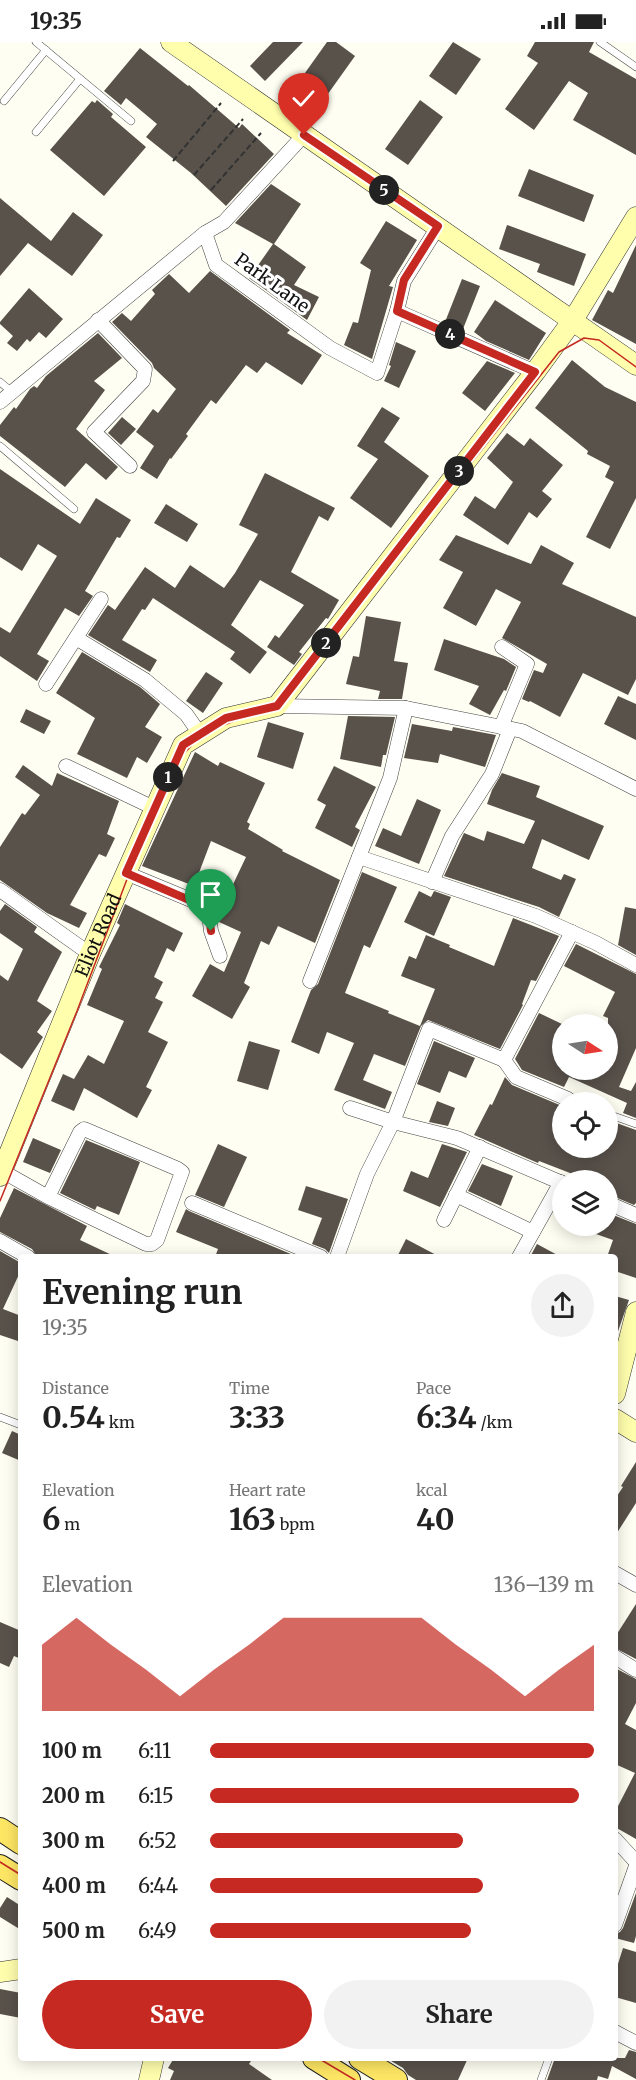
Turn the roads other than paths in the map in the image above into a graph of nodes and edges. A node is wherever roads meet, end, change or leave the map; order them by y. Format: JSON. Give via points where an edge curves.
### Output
{"nodes":[{"id":1,"x":36,"y":42,"type":"edge"},
{"id":2,"x":171,"y":42,"type":"edge"},
{"id":3,"x":600,"y":42,"type":"edge"},
{"id":4,"x":46,"y":50,"type":"junction"},
{"id":5,"x":636,"y":67,"type":"edge"},
{"id":6,"x":80,"y":79,"type":"junction"},
{"id":7,"x":4,"y":101,"type":"dead end"},
{"id":8,"x":131,"y":121,"type":"dead end"},
{"id":9,"x":36,"y":132,"type":"dead end"},
{"id":10,"x":304,"y":135,"type":"junction"},
{"id":11,"x":636,"y":217,"type":"edge"},
{"id":12,"x":438,"y":226,"type":"junction"},
{"id":13,"x":205,"y":233,"type":"junction"},
{"id":14,"x":397,"y":311,"type":"junction"},
{"id":15,"x":98,"y":320,"type":"junction"},
{"id":16,"x":573,"y":320,"type":"junction"},
{"id":17,"x":636,"y":365,"type":"edge"},
{"id":18,"x":535,"y":372,"type":"junction"},
{"id":19,"x":6,"y":386,"type":"edge"},
{"id":20,"x":0,"y":402,"type":"edge"},
{"id":21,"x":0,"y":446,"type":"edge"},
{"id":22,"x":130,"y":466,"type":"dead end"},
{"id":23,"x":74,"y":509,"type":"dead end"},
{"id":24,"x":100,"y":599,"type":"dead end"},
{"id":25,"x":76,"y":638,"type":"junction"},
{"id":26,"x":502,"y":647,"type":"dead end"},
{"id":27,"x":46,"y":684,"type":"dead end"},
{"id":28,"x":277,"y":706,"type":"junction"},
{"id":29,"x":406,"y":708,"type":"junction"},
{"id":30,"x":506,"y":728,"type":"junction"},
{"id":31,"x":200,"y":734,"type":"junction"},
{"id":32,"x":66,"y":766,"type":"dead end"},
{"id":33,"x":636,"y":789,"type":"edge"},
{"id":34,"x":154,"y":808,"type":"junction"},
{"id":35,"x":359,"y":857,"type":"junction"},
{"id":36,"x":126,"y":873,"type":"junction"},
{"id":37,"x":432,"y":882,"type":"junction"},
{"id":38,"x":0,"y":890,"type":"edge"},
{"id":39,"x":572,"y":932,"type":"junction"},
{"id":40,"x":90,"y":954,"type":"junction"},
{"id":41,"x":220,"y":956,"type":"dead end"},
{"id":42,"x":636,"y":965,"type":"edge"},
{"id":43,"x":310,"y":981,"type":"dead end"},
{"id":44,"x":504,"y":1060,"type":"junction"},
{"id":45,"x":552,"y":1092,"type":"edge"},
{"id":46,"x":350,"y":1108,"type":"dead end"},
{"id":47,"x":618,"y":1118,"type":"edge"},
{"id":48,"x":393,"y":1122,"type":"junction"},
{"id":49,"x":636,"y":1124,"type":"edge"},
{"id":50,"x":480,"y":1147,"type":"junction"},
{"id":51,"x":1,"y":1173,"type":"edge"},
{"id":52,"x":552,"y":1179,"type":"edge"},
{"id":53,"x":456,"y":1195,"type":"junction"},
{"id":54,"x":48,"y":1197,"type":"junction"},
{"id":55,"x":552,"y":1200,"type":"edge"},
{"id":56,"x":192,"y":1203,"type":"dead end"},
{"id":57,"x":618,"y":1207,"type":"edge"},
{"id":58,"x":636,"y":1215,"type":"edge"},
{"id":59,"x":444,"y":1220,"type":"dead end"},
{"id":60,"x":533,"y":1232,"type":"junction"},
{"id":61,"x":0,"y":1241,"type":"edge"},
{"id":62,"x":23,"y":1254,"type":"edge"},
{"id":63,"x":314,"y":1254,"type":"edge"},
{"id":64,"x":338,"y":1254,"type":"edge"},
{"id":65,"x":521,"y":1254,"type":"edge"},
{"id":66,"x":636,"y":1312,"type":"edge"},
{"id":67,"x":621,"y":1342,"type":"edge"},
{"id":68,"x":618,"y":1368,"type":"edge"},
{"id":69,"x":0,"y":1417,"type":"edge"},
{"id":70,"x":618,"y":1421,"type":"edge"},
{"id":71,"x":18,"y":1424,"type":"edge"},
{"id":72,"x":636,"y":1432,"type":"edge"},
{"id":73,"x":618,"y":1575,"type":"edge"},
{"id":74,"x":636,"y":1585,"type":"edge"},
{"id":75,"x":618,"y":1659,"type":"edge"},
{"id":76,"x":636,"y":1670,"type":"edge"},
{"id":77,"x":0,"y":1829,"type":"edge"},
{"id":78,"x":18,"y":1841,"type":"edge"},
{"id":79,"x":618,"y":1843,"type":"edge"},
{"id":80,"x":636,"y":1864,"type":"edge"},
{"id":81,"x":0,"y":1866,"type":"edge"},
{"id":82,"x":18,"y":1877,"type":"edge"},
{"id":83,"x":618,"y":1916,"type":"edge"},
{"id":84,"x":18,"y":1969,"type":"edge"},
{"id":85,"x":0,"y":1972,"type":"edge"},
{"id":86,"x":618,"y":2034,"type":"edge"},
{"id":87,"x":636,"y":2043,"type":"edge"},
{"id":88,"x":153,"y":2061,"type":"edge"},
{"id":89,"x":319,"y":2061,"type":"edge"},
{"id":90,"x":365,"y":2061,"type":"edge"},
{"id":91,"x":548,"y":2061,"type":"edge"},
{"id":92,"x":347,"y":2079,"type":"edge"},
{"id":93,"x":149,"y":2080,"type":"edge"},
{"id":94,"x":396,"y":2080,"type":"edge"},
{"id":95,"x":541,"y":2080,"type":"edge"}],
"edges":[{"from":1,"to":4,"type":"lane"},
{"from":2,"to":10,"type":"street"},
{"from":3,"to":5,"type":"lane"},
{"from":4,"to":6,"type":"lane"},
{"from":4,"to":7,"type":"lane"},
{"from":6,"to":8,"type":"lane"},
{"from":6,"to":9,"type":"lane"},
{"from":10,"to":12,"type":"street"},
{"from":10,"to":13,"type":"street","via":[[224,222]]},
{"from":11,"to":16,"type":"street"},
{"from":12,"to":14,"type":"street","via":[[404,280]]},
{"from":12,"to":16,"type":"street"},
{"from":13,"to":14,"type":"street","name":"Park Lane","via":[[216,265],[330,348],[377,373]]},
{"from":13,"to":15,"type":"street"},
{"from":14,"to":18,"type":"street"},
{"from":15,"to":19,"type":"street"},
{"from":15,"to":22,"type":"street","via":[[145,369],[143,381],[94,432]]},
{"from":16,"to":17,"type":"street"},
{"from":16,"to":18,"type":"street"},
{"from":18,"to":28,"type":"street"},
{"from":19,"to":20,"type":"street"},
{"from":21,"to":23,"type":"lane"},
{"from":24,"to":25,"type":"street"},
{"from":25,"to":27,"type":"street"},
{"from":25,"to":31,"type":"street","via":[[145,680],[186,714]]},
{"from":26,"to":30,"type":"street","via":[[527,664]]},
{"from":28,"to":29,"type":"street"},
{"from":28,"to":31,"type":"street","name":"Eliot Road","via":[[226,718]]},
{"from":29,"to":30,"type":"street"},
{"from":29,"to":35,"type":"street","via":[[390,778]]},
{"from":30,"to":33,"type":"street","via":[[522,731]]},
{"from":30,"to":37,"type":"street","via":[[492,774],[452,836]]},
{"from":31,"to":34,"type":"street","name":"Eliot Road","via":[[183,745]]},
{"from":32,"to":34,"type":"street"},
{"from":34,"to":36,"type":"street","name":"Eliot Road"},
{"from":35,"to":37,"type":"street"},
{"from":35,"to":43,"type":"street"},
{"from":36,"to":40,"type":"street","name":"Eliot Road"},
{"from":36,"to":41,"type":"street","via":[[208,908]]},
{"from":37,"to":39,"type":"street"},
{"from":38,"to":40,"type":"street"},
{"from":39,"to":42,"type":"street"},
{"from":39,"to":44,"type":"street"},
{"from":40,"to":51,"type":"street","name":"Eliot Road"},
{"from":44,"to":45,"type":"street","via":[[516,1077]]},
{"from":44,"to":48,"type":"street","via":[[429,1029]]},
{"from":46,"to":48,"type":"street"},
{"from":47,"to":49,"type":"lane"},
{"from":48,"to":50,"type":"street"},
{"from":48,"to":64,"type":"street","via":[[367,1174]]},
{"from":50,"to":52,"type":"street"},
{"from":50,"to":53,"type":"street"},
{"from":51,"to":54,"type":"street"},
{"from":53,"to":59,"type":"street"},
{"from":53,"to":60,"type":"street"},
{"from":54,"to":54,"type":"street","via":[[84,1129],[182,1172],[157,1240],[152,1244]]},
{"from":55,"to":60,"type":"street"},
{"from":56,"to":63,"type":"street"},
{"from":57,"to":58,"type":"street"},
{"from":60,"to":65,"type":"street"},
{"from":61,"to":62,"type":"street"},
{"from":66,"to":67,"type":"street"},
{"from":67,"to":68,"type":"street"},
{"from":69,"to":71,"type":"lane"},
{"from":70,"to":72,"type":"street"},
{"from":73,"to":74,"type":"street"},
{"from":75,"to":76,"type":"street"},
{"from":77,"to":78,"type":"main road"},
{"from":79,"to":80,"type":"street"},
{"from":80,"to":83,"type":"street"},
{"from":81,"to":82,"type":"main road"},
{"from":84,"to":85,"type":"street"},
{"from":86,"to":87,"type":"street"},
{"from":88,"to":93,"type":"street"},
{"from":89,"to":92,"type":"main road"},
{"from":90,"to":94,"type":"main road"},
{"from":91,"to":95,"type":"lane"}]}
